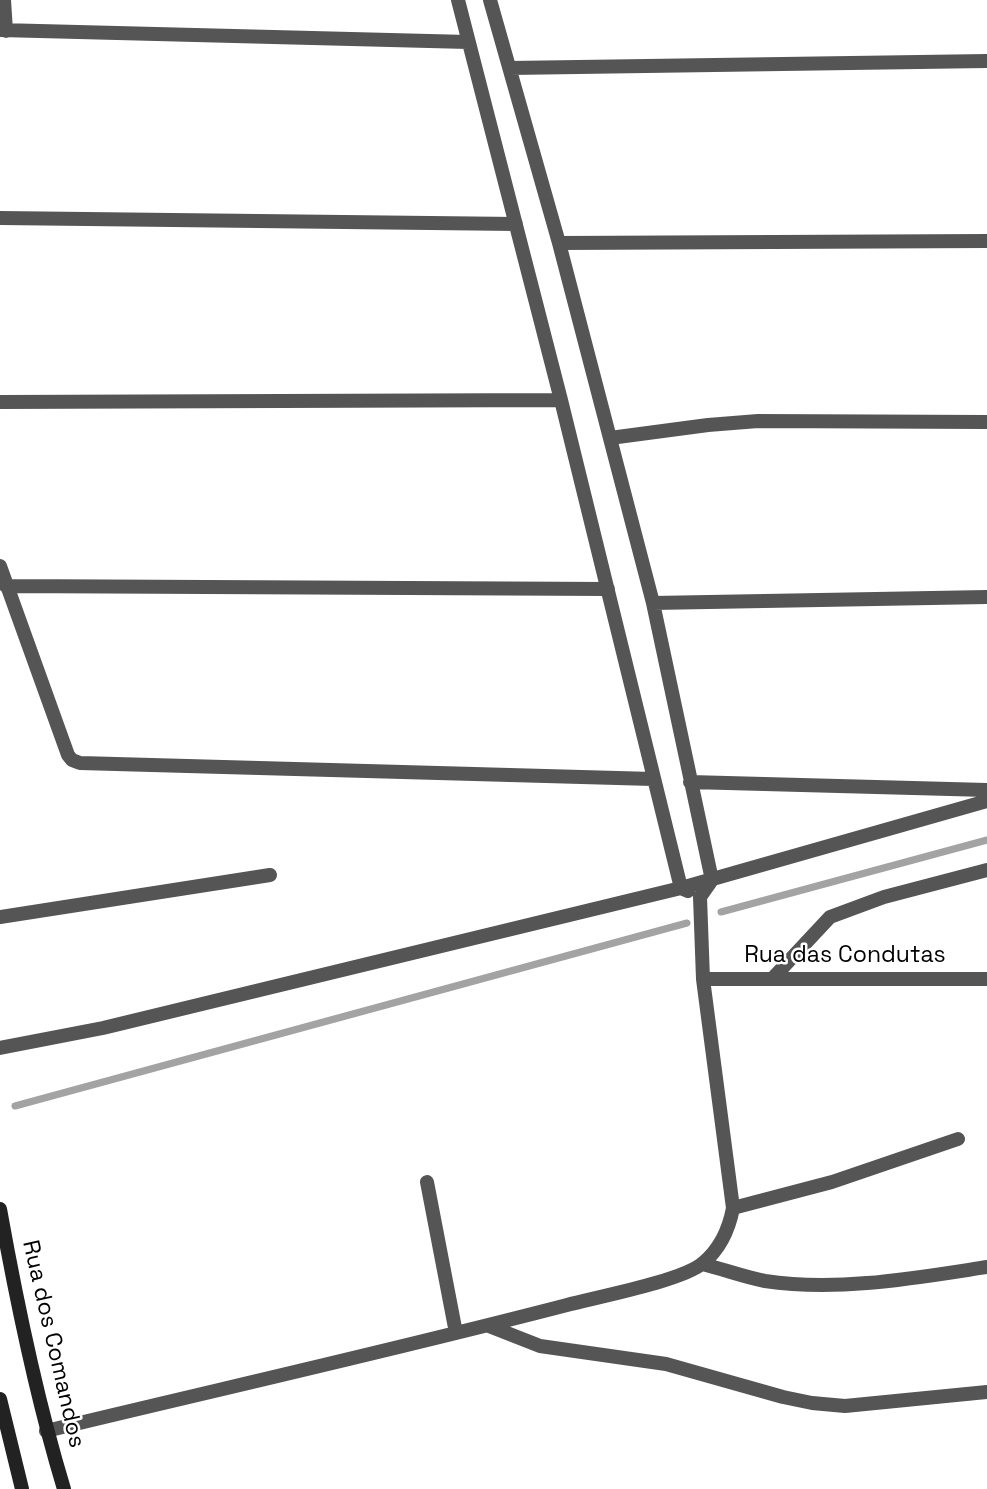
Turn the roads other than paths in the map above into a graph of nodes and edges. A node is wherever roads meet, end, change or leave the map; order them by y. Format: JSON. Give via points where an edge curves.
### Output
{"nodes":[{"id":1,"x":4,"y":0,"type":"edge"},
{"id":2,"x":458,"y":0,"type":"edge"},
{"id":3,"x":491,"y":0,"type":"edge"},
{"id":4,"x":3,"y":31,"type":"edge"},
{"id":5,"x":467,"y":42,"type":"junction"},
{"id":6,"x":987,"y":61,"type":"edge"},
{"id":7,"x":510,"y":68,"type":"junction"},
{"id":8,"x":0,"y":218,"type":"edge"},
{"id":9,"x":516,"y":224,"type":"junction"},
{"id":10,"x":987,"y":241,"type":"edge"},
{"id":11,"x":559,"y":243,"type":"junction"},
{"id":12,"x":561,"y":400,"type":"junction"},
{"id":13,"x":0,"y":402,"type":"edge"},
{"id":14,"x":987,"y":422,"type":"edge"},
{"id":15,"x":610,"y":438,"type":"junction"},
{"id":16,"x":0,"y":566,"type":"edge"},
{"id":17,"x":6,"y":586,"type":"junction"},
{"id":18,"x":608,"y":589,"type":"junction"},
{"id":19,"x":987,"y":597,"type":"edge"},
{"id":20,"x":653,"y":603,"type":"junction"},
{"id":21,"x":653,"y":779,"type":"junction"},
{"id":22,"x":691,"y":782,"type":"junction"},
{"id":23,"x":987,"y":790,"type":"edge"},
{"id":24,"x":987,"y":801,"type":"edge"},
{"id":25,"x":987,"y":870,"type":"edge"},
{"id":26,"x":270,"y":875,"type":"dead end"},
{"id":27,"x":712,"y":880,"type":"junction"},
{"id":28,"x":681,"y":888,"type":"junction"},
{"id":29,"x":700,"y":897,"type":"junction"},
{"id":30,"x":0,"y":918,"type":"edge"},
{"id":31,"x":774,"y":978,"type":"junction"},
{"id":32,"x":703,"y":979,"type":"junction"},
{"id":33,"x":987,"y":979,"type":"edge"},
{"id":34,"x":0,"y":1048,"type":"edge"},
{"id":35,"x":958,"y":1139,"type":"dead end"},
{"id":36,"x":427,"y":1182,"type":"dead end"},
{"id":37,"x":733,"y":1208,"type":"junction"},
{"id":38,"x":0,"y":1209,"type":"edge"},
{"id":39,"x":702,"y":1264,"type":"junction"},
{"id":40,"x":987,"y":1267,"type":"edge"},
{"id":41,"x":489,"y":1326,"type":"junction"},
{"id":42,"x":456,"y":1334,"type":"junction"},
{"id":43,"x":987,"y":1392,"type":"edge"},
{"id":44,"x":0,"y":1399,"type":"edge"},
{"id":45,"x":46,"y":1431,"type":"junction"},
{"id":46,"x":22,"y":1489,"type":"edge"},
{"id":47,"x":64,"y":1489,"type":"edge"}],
"edges":[{"from":1,"to":4,"type":"street"},
{"from":2,"to":5,"type":"street"},
{"from":3,"to":7,"type":"street"},
{"from":4,"to":5,"type":"street"},
{"from":5,"to":9,"type":"street"},
{"from":6,"to":7,"type":"street"},
{"from":7,"to":11,"type":"street"},
{"from":8,"to":9,"type":"street"},
{"from":9,"to":12,"type":"street"},
{"from":10,"to":11,"type":"street"},
{"from":11,"to":15,"type":"street"},
{"from":12,"to":13,"type":"street"},
{"from":12,"to":18,"type":"street"},
{"from":14,"to":15,"type":"street","via":[[758,421]]},
{"from":15,"to":20,"type":"street"},
{"from":16,"to":17,"type":"street"},
{"from":17,"to":18,"type":"street"},
{"from":17,"to":21,"type":"street","via":[[68,755],[80,763]]},
{"from":18,"to":21,"type":"street"},
{"from":19,"to":20,"type":"street"},
{"from":20,"to":22,"type":"street"},
{"from":21,"to":28,"type":"street"},
{"from":22,"to":23,"type":"street"},
{"from":22,"to":27,"type":"street"},
{"from":24,"to":27,"type":"street"},
{"from":25,"to":31,"type":"street","via":[[884,897],[830,917]]},
{"from":26,"to":30,"type":"street"},
{"from":27,"to":28,"type":"street"},
{"from":27,"to":29,"type":"street"},
{"from":28,"to":29,"type":"street"},
{"from":28,"to":34,"type":"street","via":[[103,1028]]},
{"from":29,"to":32,"type":"street"},
{"from":31,"to":32,"type":"street","name":"Rua das Condutas"},
{"from":31,"to":33,"type":"street","name":"Rua das Condutas"},
{"from":32,"to":37,"type":"street"},
{"from":35,"to":37,"type":"street","via":[[832,1182]]},
{"from":36,"to":42,"type":"street"},
{"from":37,"to":39,"type":"street","via":[[729,1228]]},
{"from":38,"to":45,"type":"main road","name":"Rua dos Comandos"},
{"from":39,"to":40,"type":"street","via":[[765,1281],[829,1284]]},
{"from":39,"to":41,"type":"street","via":[[650,1283]]},
{"from":41,"to":42,"type":"street"},
{"from":41,"to":43,"type":"street","via":[[540,1346],[666,1363],[812,1403],[845,1406]]},
{"from":42,"to":45,"type":"street"},
{"from":44,"to":46,"type":"main road"},
{"from":45,"to":47,"type":"main road","name":"Rua dos Comandos"}]}
